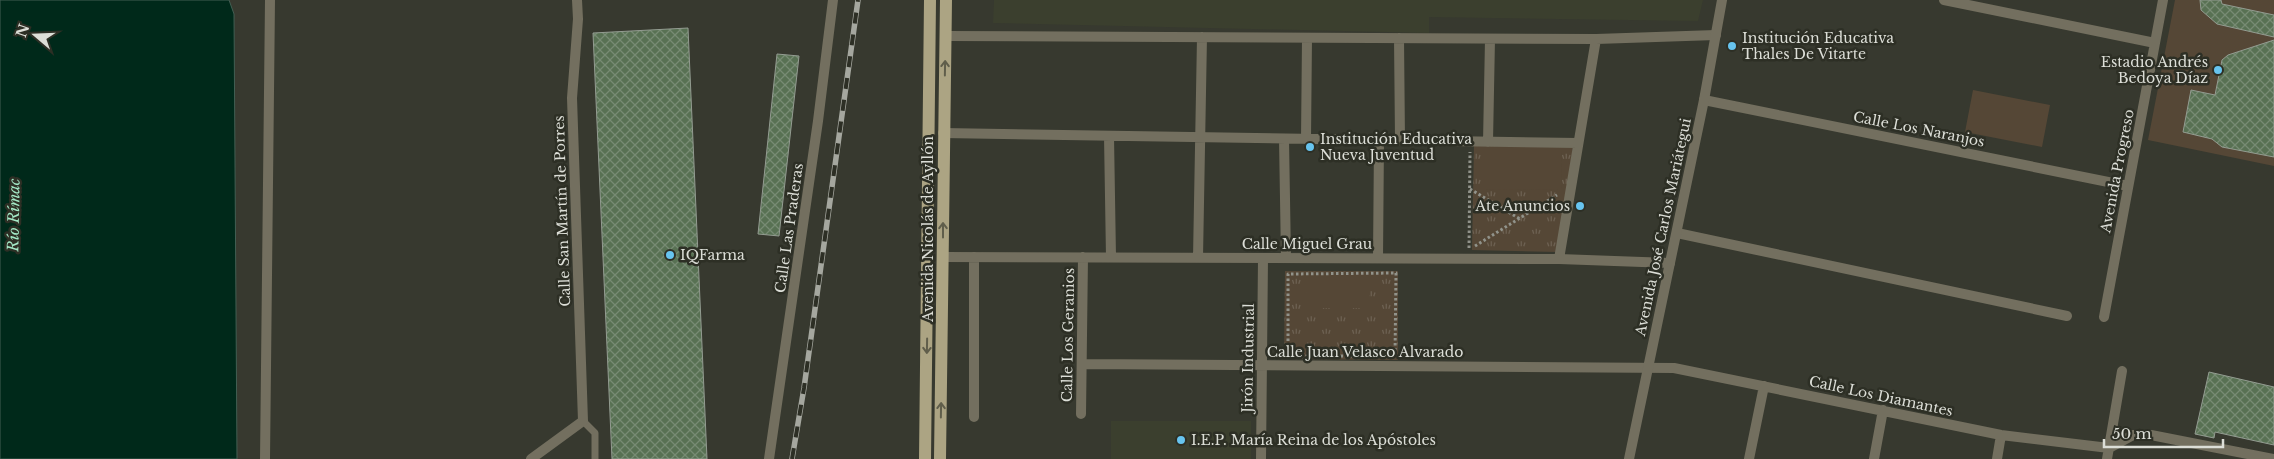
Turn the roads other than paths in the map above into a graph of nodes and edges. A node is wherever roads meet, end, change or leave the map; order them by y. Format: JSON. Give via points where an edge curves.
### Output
{"nodes":[{"id":1,"x":270,"y":0,"type":"edge"},
{"id":2,"x":577,"y":0,"type":"edge"},
{"id":3,"x":833,"y":0,"type":"edge"},
{"id":4,"x":930,"y":0,"type":"edge"},
{"id":5,"x":946,"y":0,"type":"edge"},
{"id":6,"x":1722,"y":0,"type":"edge"},
{"id":7,"x":1944,"y":0,"type":"edge"},
{"id":8,"x":2163,"y":0,"type":"edge"},
{"id":9,"x":1716,"y":35,"type":"junction"},
{"id":10,"x":946,"y":36,"type":"junction"},
{"id":11,"x":1202,"y":37,"type":"junction"},
{"id":12,"x":1306,"y":38,"type":"junction"},
{"id":13,"x":1399,"y":38,"type":"junction"},
{"id":14,"x":1490,"y":39,"type":"junction"},
{"id":15,"x":1596,"y":39,"type":"junction"},
{"id":16,"x":2155,"y":43,"type":"junction"},
{"id":17,"x":1704,"y":100,"type":"junction"},
{"id":18,"x":943,"y":133,"type":"junction"},
{"id":19,"x":1109,"y":136,"type":"junction"},
{"id":20,"x":1201,"y":137,"type":"junction"},
{"id":21,"x":1284,"y":139,"type":"junction"},
{"id":22,"x":1306,"y":139,"type":"junction"},
{"id":23,"x":1379,"y":140,"type":"junction"},
{"id":24,"x":1400,"y":140,"type":"junction"},
{"id":25,"x":1488,"y":142,"type":"junction"},
{"id":26,"x":1578,"y":143,"type":"junction"},
{"id":27,"x":2128,"y":186,"type":"junction"},
{"id":28,"x":1677,"y":233,"type":"junction"},
{"id":29,"x":943,"y":257,"type":"junction"},
{"id":30,"x":974,"y":257,"type":"junction"},
{"id":31,"x":1083,"y":257,"type":"junction"},
{"id":32,"x":1111,"y":258,"type":"junction"},
{"id":33,"x":1198,"y":258,"type":"junction"},
{"id":34,"x":1263,"y":258,"type":"junction"},
{"id":35,"x":1286,"y":258,"type":"junction"},
{"id":36,"x":1378,"y":258,"type":"junction"},
{"id":37,"x":1559,"y":259,"type":"junction"},
{"id":38,"x":1670,"y":263,"type":"junction"},
{"id":39,"x":2067,"y":316,"type":"dead end"},
{"id":40,"x":2104,"y":317,"type":"dead end"},
{"id":41,"x":1082,"y":364,"type":"junction"},
{"id":42,"x":1262,"y":365,"type":"junction"},
{"id":43,"x":1647,"y":367,"type":"junction"},
{"id":44,"x":2122,"y":371,"type":"dead end"},
{"id":45,"x":1764,"y":386,"type":"junction"},
{"id":46,"x":1883,"y":410,"type":"junction"},
{"id":47,"x":1081,"y":414,"type":"dead end"},
{"id":48,"x":974,"y":418,"type":"dead end"},
{"id":49,"x":583,"y":421,"type":"junction"},
{"id":50,"x":2001,"y":435,"type":"junction"},
{"id":51,"x":2109,"y":448,"type":"junction"},
{"id":52,"x":265,"y":459,"type":"edge"},
{"id":53,"x":531,"y":459,"type":"edge"},
{"id":54,"x":595,"y":459,"type":"edge"},
{"id":55,"x":769,"y":459,"type":"edge"},
{"id":56,"x":925,"y":459,"type":"edge"},
{"id":57,"x":940,"y":459,"type":"edge"},
{"id":58,"x":1261,"y":459,"type":"edge"},
{"id":59,"x":1629,"y":459,"type":"edge"},
{"id":60,"x":1749,"y":459,"type":"edge"},
{"id":61,"x":1874,"y":459,"type":"edge"},
{"id":62,"x":1997,"y":459,"type":"edge"},
{"id":63,"x":2107,"y":459,"type":"edge"},
{"id":64,"x":2273,"y":459,"type":"edge"}],
"edges":[{"from":1,"to":52,"type":"street"},
{"from":2,"to":49,"type":"street","name":"Calle San Martín de Porres","via":[[572,98]]},
{"from":3,"to":55,"type":"street","name":"Calle Las Praderas","via":[[816,141]]},
{"from":4,"to":56,"type":"main road","name":"Avenida Nicolás de Ayllón","one_way":true},
{"from":5,"to":10,"type":"main road","name":"Avenida Nicolás de Ayllón"},
{"from":6,"to":9,"type":"street","name":"Avenida José Carlos Mariátegui"},
{"from":7,"to":16,"type":"street"},
{"from":8,"to":16,"type":"street","name":"Avenida Progreso"},
{"from":9,"to":15,"type":"street"},
{"from":9,"to":17,"type":"street","name":"Avenida José Carlos Mariátegui"},
{"from":10,"to":11,"type":"street"},
{"from":18,"to":10,"type":"main road","name":"Avenida Nicolás de Ayllón","one_way":true},
{"from":11,"to":12,"type":"street"},
{"from":11,"to":20,"type":"street"},
{"from":12,"to":13,"type":"street"},
{"from":12,"to":22,"type":"street"},
{"from":13,"to":14,"type":"street"},
{"from":13,"to":24,"type":"street"},
{"from":14,"to":15,"type":"street"},
{"from":14,"to":25,"type":"street"},
{"from":15,"to":26,"type":"street"},
{"from":16,"to":27,"type":"street","name":"Avenida Progreso"},
{"from":17,"to":27,"type":"street","name":"Calle Los Naranjos"},
{"from":17,"to":28,"type":"street","name":"Avenida José Carlos Mariátegui"},
{"from":18,"to":19,"type":"street"},
{"from":29,"to":18,"type":"main road","name":"Avenida Nicolás de Ayllón","one_way":true},
{"from":19,"to":20,"type":"street"},
{"from":19,"to":32,"type":"street"},
{"from":20,"to":21,"type":"street"},
{"from":20,"to":33,"type":"street"},
{"from":21,"to":22,"type":"street"},
{"from":21,"to":35,"type":"street"},
{"from":22,"to":23,"type":"street"},
{"from":23,"to":24,"type":"street"},
{"from":23,"to":36,"type":"street"},
{"from":24,"to":25,"type":"street"},
{"from":25,"to":26,"type":"street"},
{"from":26,"to":37,"type":"street"},
{"from":27,"to":40,"type":"street","name":"Avenida Progreso"},
{"from":28,"to":38,"type":"street","name":"Avenida José Carlos Mariátegui"},
{"from":28,"to":39,"type":"street"},
{"from":29,"to":30,"type":"street","name":"Calle Miguel Grau"},
{"from":57,"to":29,"type":"main road","name":"Avenida Nicolás de Ayllón","one_way":true},
{"from":30,"to":31,"type":"street","name":"Calle Miguel Grau"},
{"from":30,"to":48,"type":"street"},
{"from":31,"to":32,"type":"street","name":"Calle Miguel Grau"},
{"from":31,"to":41,"type":"street","name":"Calle Los Geranios"},
{"from":32,"to":33,"type":"street","name":"Calle Miguel Grau"},
{"from":33,"to":34,"type":"street","name":"Calle Miguel Grau"},
{"from":34,"to":35,"type":"street","name":"Calle Miguel Grau"},
{"from":34,"to":42,"type":"street","name":"Jirón Industrial"},
{"from":35,"to":36,"type":"street","name":"Calle Miguel Grau"},
{"from":36,"to":37,"type":"street","name":"Calle Miguel Grau"},
{"from":37,"to":38,"type":"street","name":"Calle Miguel Grau"},
{"from":38,"to":43,"type":"street","name":"Avenida José Carlos Mariátegui"},
{"from":41,"to":42,"type":"street","name":"Calle Juan Velasco Alvarado"},
{"from":41,"to":47,"type":"street","name":"Calle Los Geranios"},
{"from":42,"to":43,"type":"street","name":"Calle Juan Velasco Alvarado"},
{"from":42,"to":58,"type":"street","name":"Jirón Industrial"},
{"from":43,"to":45,"type":"street","name":"Calle Los Diamantes","via":[[1674,368]]},
{"from":43,"to":59,"type":"street","name":"Avenida José Carlos Mariátegui"},
{"from":44,"to":51,"type":"street"},
{"from":45,"to":46,"type":"street","name":"Calle Los Diamantes"},
{"from":45,"to":60,"type":"street"},
{"from":46,"to":50,"type":"street","name":"Calle Los Diamantes"},
{"from":46,"to":61,"type":"street"},
{"from":49,"to":53,"type":"street"},
{"from":49,"to":54,"type":"lane","via":[[595,433]]},
{"from":50,"to":51,"type":"street","name":"Calle Los Diamantes"},
{"from":50,"to":62,"type":"street"},
{"from":51,"to":63,"type":"street"},
{"from":51,"to":64,"type":"street","via":[[2132,435],[2151,435]]}]}
